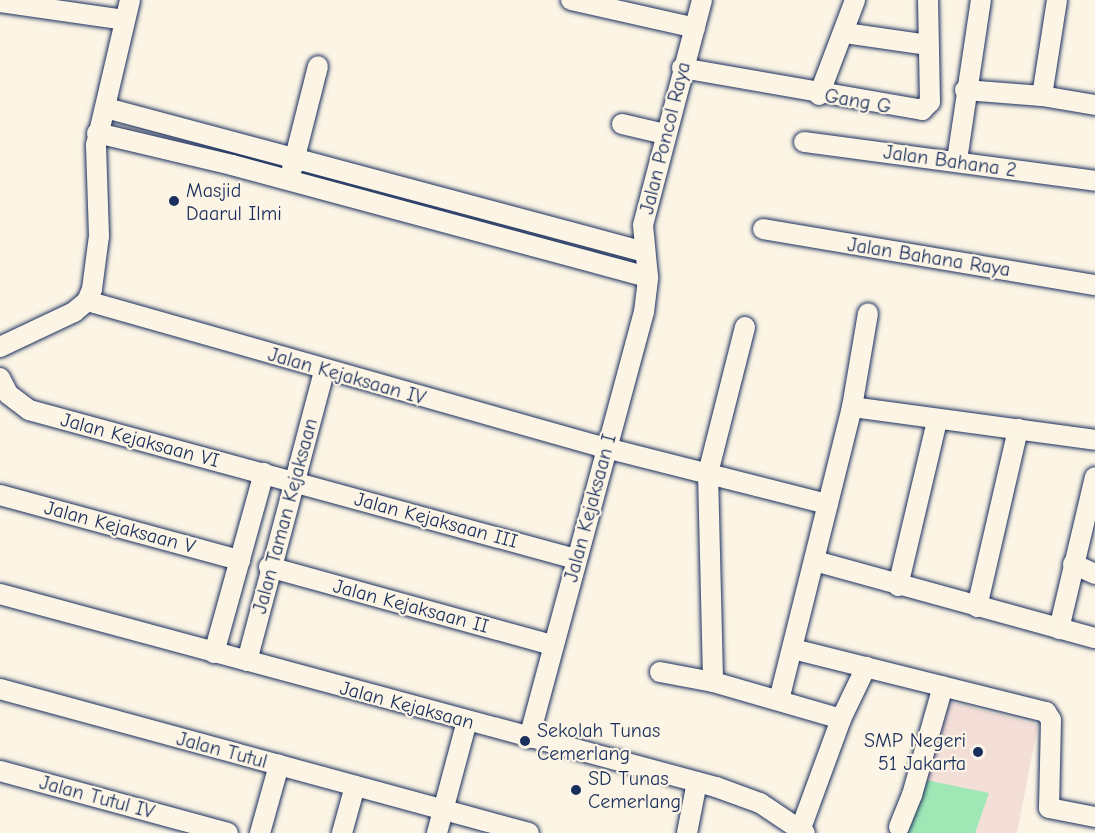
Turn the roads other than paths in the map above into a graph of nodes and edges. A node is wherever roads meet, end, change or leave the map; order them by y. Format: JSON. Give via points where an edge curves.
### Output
{"nodes":[{"id":1,"x":130,"y":0,"type":"edge"},
{"id":2,"x":571,"y":0,"type":"edge"},
{"id":3,"x":702,"y":0,"type":"edge"},
{"id":4,"x":855,"y":0,"type":"edge"},
{"id":5,"x":928,"y":0,"type":"edge"},
{"id":6,"x":981,"y":0,"type":"edge"},
{"id":7,"x":1057,"y":0,"type":"edge"},
{"id":8,"x":0,"y":2,"type":"edge"},
{"id":9,"x":126,"y":20,"type":"junction"},
{"id":10,"x":694,"y":28,"type":"junction"},
{"id":11,"x":845,"y":33,"type":"junction"},
{"id":12,"x":928,"y":45,"type":"junction"},
{"id":13,"x":318,"y":66,"type":"dead end"},
{"id":14,"x":682,"y":69,"type":"junction"},
{"id":15,"x":965,"y":90,"type":"junction"},
{"id":16,"x":819,"y":95,"type":"junction"},
{"id":17,"x":1042,"y":96,"type":"junction"},
{"id":18,"x":1095,"y":105,"type":"edge"},
{"id":19,"x":106,"y":108,"type":"junction"},
{"id":20,"x":622,"y":124,"type":"dead end"},
{"id":21,"x":97,"y":133,"type":"junction"},
{"id":22,"x":665,"y":134,"type":"junction"},
{"id":23,"x":804,"y":142,"type":"dead end"},
{"id":24,"x":294,"y":159,"type":"junction"},
{"id":25,"x":957,"y":160,"type":"junction"},
{"id":26,"x":288,"y":180,"type":"junction"},
{"id":27,"x":1095,"y":181,"type":"edge"},
{"id":28,"x":763,"y":230,"type":"dead end"},
{"id":29,"x":645,"y":252,"type":"junction"},
{"id":30,"x":648,"y":277,"type":"junction"},
{"id":31,"x":1095,"y":285,"type":"edge"},
{"id":32,"x":87,"y":301,"type":"junction"},
{"id":33,"x":868,"y":313,"type":"dead end"},
{"id":34,"x":745,"y":327,"type":"dead end"},
{"id":35,"x":0,"y":347,"type":"edge"},
{"id":36,"x":324,"y":371,"type":"junction"},
{"id":37,"x":0,"y":378,"type":"edge"},
{"id":38,"x":852,"y":407,"type":"junction"},
{"id":39,"x":937,"y":421,"type":"junction"},
{"id":40,"x":1018,"y":429,"type":"junction"},
{"id":41,"x":1095,"y":440,"type":"edge"},
{"id":42,"x":607,"y":448,"type":"junction"},
{"id":43,"x":264,"y":473,"type":"junction"},
{"id":44,"x":708,"y":473,"type":"junction"},
{"id":45,"x":1095,"y":477,"type":"edge"},
{"id":46,"x":295,"y":482,"type":"junction"},
{"id":47,"x":0,"y":495,"type":"edge"},
{"id":48,"x":828,"y":504,"type":"junction"},
{"id":49,"x":576,"y":559,"type":"junction"},
{"id":50,"x":240,"y":560,"type":"junction"},
{"id":51,"x":814,"y":561,"type":"junction"},
{"id":52,"x":1073,"y":564,"type":"junction"},
{"id":53,"x":269,"y":567,"type":"junction"},
{"id":54,"x":1095,"y":574,"type":"edge"},
{"id":55,"x":898,"y":586,"type":"junction"},
{"id":56,"x":0,"y":594,"type":"edge"},
{"id":57,"x":977,"y":607,"type":"junction"},
{"id":58,"x":1059,"y":629,"type":"junction"},
{"id":59,"x":1095,"y":638,"type":"edge"},
{"id":60,"x":552,"y":645,"type":"junction"},
{"id":61,"x":793,"y":649,"type":"junction"},
{"id":62,"x":214,"y":653,"type":"junction"},
{"id":63,"x":246,"y":662,"type":"junction"},
{"id":64,"x":866,"y":667,"type":"junction"},
{"id":65,"x":660,"y":672,"type":"dead end"},
{"id":66,"x":713,"y":682,"type":"junction"},
{"id":67,"x":943,"y":686,"type":"junction"},
{"id":68,"x":0,"y":689,"type":"edge"},
{"id":69,"x":779,"y":700,"type":"junction"},
{"id":70,"x":841,"y":719,"type":"junction"},
{"id":71,"x":467,"y":721,"type":"junction"},
{"id":72,"x":529,"y":738,"type":"junction"},
{"id":73,"x":279,"y":765,"type":"junction"},
{"id":74,"x":0,"y":771,"type":"edge"},
{"id":75,"x":697,"y":782,"type":"junction"},
{"id":76,"x":355,"y":786,"type":"junction"},
{"id":77,"x":443,"y":810,"type":"junction"},
{"id":78,"x":1095,"y":817,"type":"edge"},
{"id":79,"x":899,"y":827,"type":"dead end"},
{"id":80,"x":803,"y":831,"type":"edge"},
{"id":81,"x":228,"y":833,"type":"edge"},
{"id":82,"x":260,"y":833,"type":"edge"},
{"id":83,"x":342,"y":833,"type":"edge"},
{"id":84,"x":437,"y":833,"type":"edge"},
{"id":85,"x":530,"y":833,"type":"edge"},
{"id":86,"x":687,"y":833,"type":"edge"}],
"edges":[{"from":1,"to":9,"type":"street"},
{"from":2,"to":10,"type":"street"},
{"from":3,"to":10,"type":"street","name":"Jalan Poncol Raya"},
{"from":4,"to":11,"type":"street"},
{"from":5,"to":12,"type":"street","name":"Gang G"},
{"from":6,"to":15,"type":"street"},
{"from":7,"to":17,"type":"street"},
{"from":8,"to":9,"type":"street"},
{"from":9,"to":19,"type":"street"},
{"from":10,"to":14,"type":"street","name":"Jalan Poncol Raya"},
{"from":11,"to":12,"type":"street"},
{"from":11,"to":16,"type":"street"},
{"from":12,"to":16,"type":"street","name":"Gang G","via":[[930,102],[922,110]]},
{"from":13,"to":24,"type":"street"},
{"from":14,"to":16,"type":"street","name":"Gang G"},
{"from":14,"to":22,"type":"street","name":"Jalan Poncol Raya"},
{"from":15,"to":17,"type":"street"},
{"from":15,"to":25,"type":"street"},
{"from":17,"to":18,"type":"street"},
{"from":19,"to":21,"type":"street"},
{"from":19,"to":24,"type":"street"},
{"from":20,"to":22,"type":"street"},
{"from":21,"to":26,"type":"street"},
{"from":21,"to":32,"type":"street","via":[[99,236]]},
{"from":22,"to":29,"type":"street","name":"Jalan Poncol Raya","via":[[643,225]]},
{"from":23,"to":25,"type":"street","name":"Jalan Bahana 2"},
{"from":24,"to":26,"type":"street"},
{"from":24,"to":29,"type":"street"},
{"from":25,"to":27,"type":"street","name":"Jalan Bahana 2"},
{"from":26,"to":30,"type":"street"},
{"from":28,"to":31,"type":"street","name":"Jalan Bahana Raya"},
{"from":29,"to":30,"type":"street","name":"Jalan Poncol Raya"},
{"from":30,"to":42,"type":"street","name":"Jalan Kejaksaan I","via":[[644,312]]},
{"from":32,"to":35,"type":"street","via":[[74,312]]},
{"from":32,"to":36,"type":"street","name":"Jalan Kejaksaan IV"},
{"from":33,"to":38,"type":"street"},
{"from":34,"to":44,"type":"street"},
{"from":36,"to":42,"type":"street","name":"Jalan Kejaksaan IV"},
{"from":36,"to":46,"type":"street","name":"Jalan Taman Kejaksaan"},
{"from":37,"to":43,"type":"street","name":"Jalan Kejaksaan VI","via":[[8,394],[29,410]]},
{"from":38,"to":39,"type":"street"},
{"from":38,"to":48,"type":"street"},
{"from":39,"to":40,"type":"street"},
{"from":39,"to":55,"type":"street"},
{"from":40,"to":41,"type":"street"},
{"from":40,"to":57,"type":"street"},
{"from":42,"to":44,"type":"street","name":"Jalan Kejaksaan IV"},
{"from":42,"to":49,"type":"street","name":"Jalan Kejaksaan I"},
{"from":43,"to":46,"type":"street","name":"Jalan Kejaksaan VI"},
{"from":43,"to":50,"type":"street","name":"Jalan Taman Kejaksaan"},
{"from":44,"to":48,"type":"street","name":"Jalan Kejaksaan IV"},
{"from":44,"to":66,"type":"street"},
{"from":45,"to":52,"type":"street"},
{"from":46,"to":49,"type":"street","name":"Jalan Kejaksaan III"},
{"from":46,"to":53,"type":"street","name":"Jalan Taman Kejaksaan"},
{"from":47,"to":50,"type":"street","name":"Jalan Kejaksaan V"},
{"from":48,"to":51,"type":"street"},
{"from":49,"to":60,"type":"street","name":"Jalan Kejaksaan I"},
{"from":50,"to":62,"type":"street","name":"Jalan Taman Kejaksaan"},
{"from":51,"to":55,"type":"street"},
{"from":51,"to":61,"type":"street"},
{"from":52,"to":54,"type":"street"},
{"from":52,"to":58,"type":"street"},
{"from":53,"to":60,"type":"street","name":"Jalan Kejaksaan II"},
{"from":53,"to":63,"type":"street","name":"Jalan Taman Kejaksaan"},
{"from":55,"to":57,"type":"street"},
{"from":56,"to":62,"type":"street","name":"Jalan Kejaksaan"},
{"from":57,"to":58,"type":"street"},
{"from":58,"to":59,"type":"street"},
{"from":60,"to":72,"type":"street","name":"Jalan Kejaksaan I"},
{"from":61,"to":64,"type":"street"},
{"from":61,"to":69,"type":"street"},
{"from":62,"to":63,"type":"street","name":"Jalan Kejaksaan"},
{"from":63,"to":71,"type":"street","name":"Jalan Kejaksaan"},
{"from":64,"to":67,"type":"street"},
{"from":64,"to":70,"type":"street"},
{"from":65,"to":66,"type":"street"},
{"from":66,"to":69,"type":"street"},
{"from":67,"to":78,"type":"street","via":[[1046,712],[1051,720],[1049,808]]},
{"from":67,"to":79,"type":"street"},
{"from":68,"to":73,"type":"street","name":"Jalan Tutul"},
{"from":69,"to":70,"type":"street"},
{"from":70,"to":80,"type":"street"},
{"from":71,"to":72,"type":"street","name":"Jalan Kejaksaan"},
{"from":71,"to":77,"type":"street"},
{"from":72,"to":75,"type":"street","name":"Jalan Kejaksaan"},
{"from":73,"to":76,"type":"street","name":"Jalan Tutul"},
{"from":73,"to":82,"type":"street"},
{"from":74,"to":81,"type":"street","name":"Jalan Tutul IV"},
{"from":75,"to":80,"type":"street","name":"Jalan Kejaksaan","via":[[760,803]]},
{"from":75,"to":86,"type":"street"},
{"from":76,"to":77,"type":"street","name":"Jalan Tutul"},
{"from":76,"to":83,"type":"street"},
{"from":77,"to":84,"type":"street"},
{"from":77,"to":85,"type":"street","name":"Jalan Tutul"}]}
